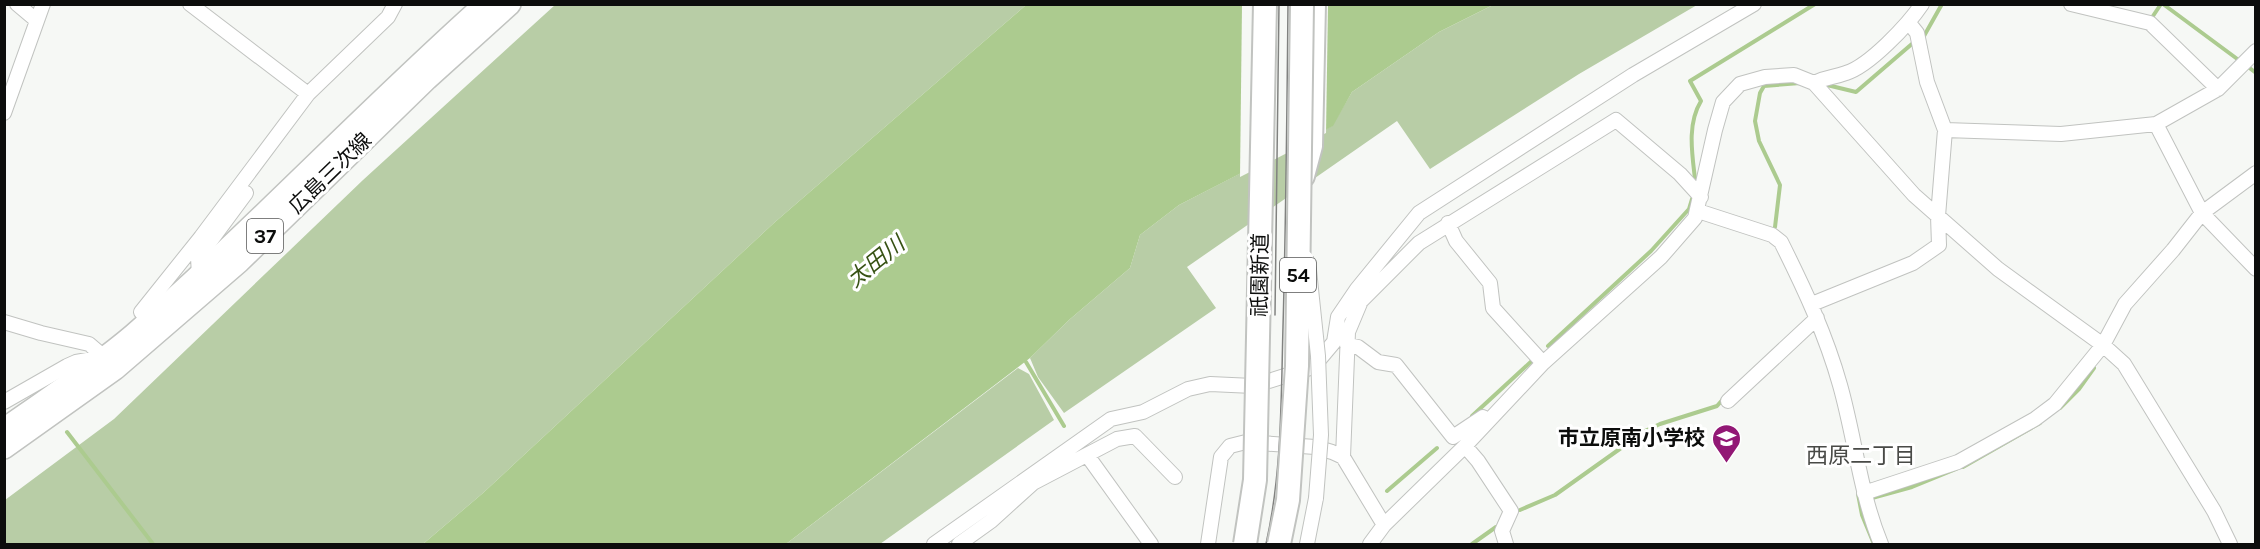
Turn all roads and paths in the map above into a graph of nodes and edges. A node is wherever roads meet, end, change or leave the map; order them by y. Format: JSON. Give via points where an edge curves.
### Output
{"nodes":[{"id":1,"x":17,"y":4,"type":"edge"},
{"id":2,"x":43,"y":4,"type":"edge"},
{"id":3,"x":190,"y":4,"type":"edge"},
{"id":4,"x":395,"y":4,"type":"edge"},
{"id":5,"x":485,"y":4,"type":"edge"},
{"id":6,"x":510,"y":4,"type":"edge"},
{"id":7,"x":1265,"y":4,"type":"edge"},
{"id":8,"x":1302,"y":4,"type":"edge"},
{"id":9,"x":1314,"y":4,"type":"edge"},
{"id":10,"x":1754,"y":4,"type":"edge"},
{"id":11,"x":1922,"y":4,"type":"edge"},
{"id":12,"x":2072,"y":4,"type":"edge"},
{"id":13,"x":36,"y":20,"type":"junction"},
{"id":14,"x":1909,"y":23,"type":"junction"},
{"id":15,"x":2256,"y":51,"type":"edge"},
{"id":16,"x":1814,"y":83,"type":"junction"},
{"id":17,"x":2218,"y":89,"type":"junction"},
{"id":18,"x":308,"y":94,"type":"junction"},
{"id":19,"x":4,"y":113,"type":"edge"},
{"id":20,"x":2156,"y":124,"type":"junction"},
{"id":21,"x":1945,"y":130,"type":"junction"},
{"id":22,"x":2256,"y":173,"type":"edge"},
{"id":23,"x":245,"y":179,"type":"junction"},
{"id":24,"x":1300,"y":188,"type":"junction"},
{"id":25,"x":1701,"y":196,"type":"junction"},
{"id":26,"x":1698,"y":211,"type":"junction"},
{"id":27,"x":2202,"y":213,"type":"junction"},
{"id":28,"x":1938,"y":216,"type":"junction"},
{"id":29,"x":1448,"y":223,"type":"junction"},
{"id":30,"x":1299,"y":233,"type":"junction"},
{"id":31,"x":2256,"y":269,"type":"edge"},
{"id":32,"x":199,"y":274,"type":"junction"},
{"id":33,"x":1812,"y":304,"type":"junction"},
{"id":34,"x":141,"y":312,"type":"dead end"},
{"id":35,"x":1817,"y":318,"type":"junction"},
{"id":36,"x":4,"y":322,"type":"edge"},
{"id":37,"x":1347,"y":345,"type":"junction"},
{"id":38,"x":2103,"y":345,"type":"junction"},
{"id":39,"x":111,"y":363,"type":"junction"},
{"id":40,"x":1544,"y":363,"type":"junction"},
{"id":41,"x":1728,"y":401,"type":"dead end"},
{"id":42,"x":4,"y":402,"type":"edge"},
{"id":43,"x":1488,"y":421,"type":"junction"},
{"id":44,"x":4,"y":429,"type":"edge"},
{"id":45,"x":1465,"y":446,"type":"junction"},
{"id":46,"x":4,"y":448,"type":"edge"},
{"id":47,"x":1087,"y":455,"type":"junction"},
{"id":48,"x":1343,"y":457,"type":"junction"},
{"id":49,"x":1175,"y":477,"type":"dead end"},
{"id":50,"x":1864,"y":493,"type":"junction"},
{"id":51,"x":1384,"y":525,"type":"junction"},
{"id":52,"x":934,"y":544,"type":"edge"},
{"id":53,"x":958,"y":544,"type":"edge"},
{"id":54,"x":1151,"y":544,"type":"edge"},
{"id":55,"x":1208,"y":544,"type":"edge"},
{"id":56,"x":1245,"y":544,"type":"edge"},
{"id":57,"x":1279,"y":544,"type":"edge"},
{"id":58,"x":1306,"y":544,"type":"edge"},
{"id":59,"x":1370,"y":544,"type":"edge"},
{"id":60,"x":1506,"y":544,"type":"edge"},
{"id":61,"x":1881,"y":544,"type":"edge"},
{"id":62,"x":2230,"y":544,"type":"edge"}],
"edges":[{"from":1,"to":13,"type":"street"},
{"from":2,"to":13,"type":"street"},
{"from":3,"to":18,"type":"street"},
{"from":4,"to":18,"type":"street","via":[[387,17]]},
{"from":5,"to":32,"type":"main road","name":"広島三次線","number":"37"},
{"from":6,"to":39,"type":"main road","name":"広島三次線","number":"37","via":[[238,262]]},
{"from":7,"to":56,"type":"highway","name":"祇園新道","number":"54","bridge":true,"via":[[1256,468]]},
{"from":8,"to":24,"type":"highway","name":"祇園新道","number":"54","bridge":true},
{"from":9,"to":24,"type":"highway","name":"祇園新道","number":"54","bridge":true,"via":[[1311,146]]},
{"from":10,"to":52,"type":"street","via":[[1634,75],[1419,213],[1357,289],[1338,317],[1334,342],[1313,367],[1253,386],[1210,384],[1188,389],[1143,412],[1111,419]]},
{"from":11,"to":14,"type":"street"},
{"from":12,"to":17,"type":"street","via":[[2150,23]]},
{"from":13,"to":19,"type":"street"},
{"from":14,"to":16,"type":"street","via":[[1846,74]]},
{"from":14,"to":21,"type":"street","via":[[1917,33],[1927,82]]},
{"from":15,"to":17,"type":"street"},
{"from":16,"to":25,"type":"street","via":[[1794,75],[1740,84],[1723,102]]},
{"from":16,"to":28,"type":"street","via":[[1914,195]]},
{"from":17,"to":20,"type":"street"},
{"from":18,"to":23,"type":"street"},
{"from":20,"to":21,"type":"street","via":[[2061,134]]},
{"from":20,"to":27,"type":"street"},
{"from":21,"to":28,"type":"street"},
{"from":22,"to":27,"type":"street"},
{"from":23,"to":32,"type":"street","via":[[247,191],[198,258]]},
{"from":23,"to":34,"type":"street"},
{"from":24,"to":30,"type":"highway","name":"祇園新道","number":"54","bridge":true},
{"from":25,"to":26,"type":"street"},
{"from":25,"to":29,"type":"street","via":[[1616,120]]},
{"from":26,"to":33,"type":"street","via":[[1772,235],[1781,242]]},
{"from":26,"to":40,"type":"street","via":[[1660,257]]},
{"from":27,"to":31,"type":"street"},
{"from":27,"to":38,"type":"street","via":[[2125,304]]},
{"from":28,"to":33,"type":"street","via":[[1939,245],[1913,263]]},
{"from":28,"to":38,"type":"street","via":[[1998,269]]},
{"from":29,"to":37,"type":"street","via":[[1419,243],[1361,301]]},
{"from":29,"to":40,"type":"street","via":[[1456,240],[1490,283],[1493,308]]},
{"from":30,"to":57,"type":"highway","name":"祇園新道","number":"54","bridge":true,"via":[[1297,366],[1289,489]]},
{"from":30,"to":58,"type":"street","bridge":true,"via":[[1309,270],[1321,435],[1316,498]]},
{"from":32,"to":39,"type":"main road","name":"広島三次線","number":"37"},
{"from":33,"to":35,"type":"street"},
{"from":35,"to":41,"type":"street"},
{"from":35,"to":50,"type":"street","via":[[1840,385]]},
{"from":36,"to":39,"type":"street","via":[[89,344]]},
{"from":37,"to":43,"type":"street","via":[[1358,347],[1378,362],[1395,365],[1452,437],[1483,417]]},
{"from":37,"to":48,"type":"street"},
{"from":38,"to":50,"type":"street","via":[[2055,404],[2035,419],[1958,462]]},
{"from":38,"to":62,"type":"street","via":[[2124,364]]},
{"from":39,"to":42,"type":"street","via":[[76,362]]},
{"from":39,"to":44,"type":"main road","name":"広島三次線","number":"37"},
{"from":39,"to":46,"type":"main road","name":"広島三次線","number":"37"},
{"from":40,"to":43,"type":"street"},
{"from":43,"to":45,"type":"street"},
{"from":45,"to":51,"type":"street"},
{"from":45,"to":60,"type":"street","via":[[1511,511],[1502,531]]},
{"from":47,"to":49,"type":"street","via":[[1117,438],[1135,436]]},
{"from":47,"to":53,"type":"street","via":[[1033,483]]},
{"from":47,"to":54,"type":"street"},
{"from":48,"to":51,"type":"street"},
{"from":48,"to":55,"type":"street","via":[[1315,447],[1246,442],[1230,446],[1221,457]]},
{"from":50,"to":61,"type":"street"},
{"from":51,"to":59,"type":"street"}]}
